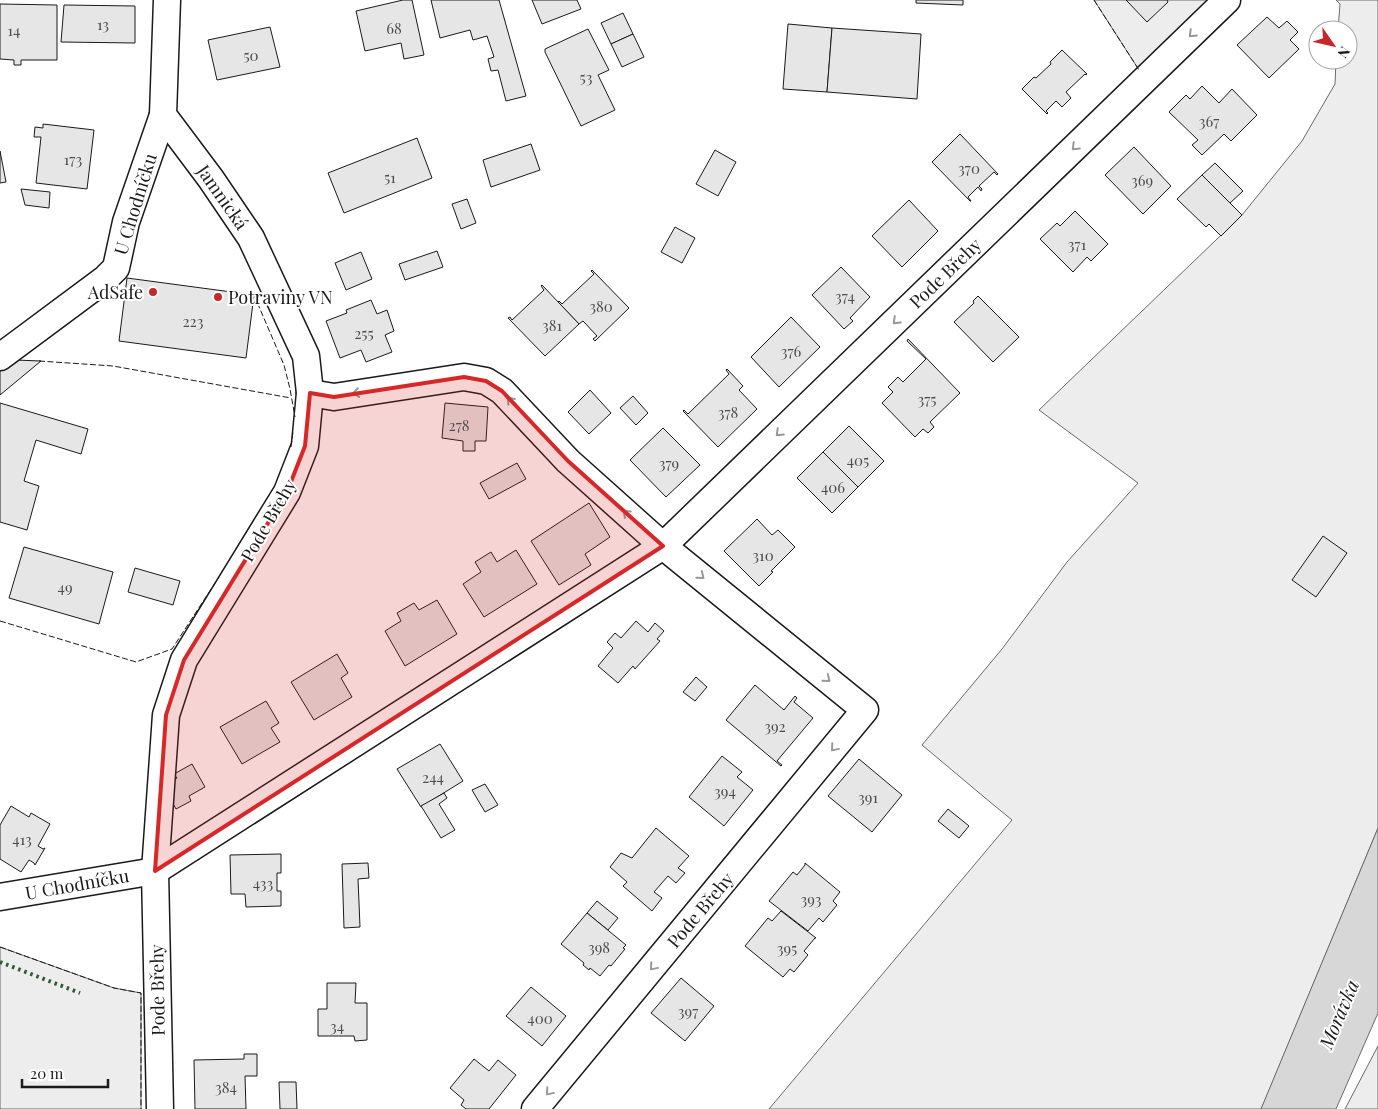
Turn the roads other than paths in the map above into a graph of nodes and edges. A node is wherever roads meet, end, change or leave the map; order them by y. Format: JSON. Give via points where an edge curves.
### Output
{"nodes":[{"id":1,"x":167,"y":0,"type":"edge"},
{"id":2,"x":1227,"y":0,"type":"edge"},
{"id":3,"x":163,"y":115,"type":"junction"},
{"id":4,"x":0,"y":356,"type":"edge"},
{"id":5,"x":310,"y":393,"type":"junction"},
{"id":6,"x":663,"y":546,"type":"junction"},
{"id":7,"x":155,"y":871,"type":"junction"},
{"id":8,"x":0,"y":897,"type":"edge"},
{"id":9,"x":160,"y":1109,"type":"edge"},
{"id":10,"x":536,"y":1109,"type":"edge"}],
"edges":[{"from":1,"to":3,"type":"street"},
{"from":2,"to":6,"type":"street","name":"Pode Břehy","one_way":true},
{"from":3,"to":4,"type":"street","name":"U Chodníčku","via":[[126,222],[116,268],[105,280]]},
{"from":3,"to":5,"type":"street","name":"Jamnická","via":[[251,238],[306,356]]},
{"from":6,"to":5,"type":"street","one_way":true,"via":[[568,461],[502,391],[486,380],[464,377],[334,397]]},
{"from":5,"to":7,"type":"street","name":"Pode Břehy","via":[[305,446],[287,492],[184,660],[166,715]]},
{"from":6,"to":7,"type":"street","name":"Pode Břehy"},
{"from":6,"to":10,"type":"street","name":"Pode Břehy","one_way":true,"via":[[866,710]]},
{"from":7,"to":8,"type":"street","name":"U Chodníčku"},
{"from":7,"to":9,"type":"street","name":"Pode Břehy"}]}
